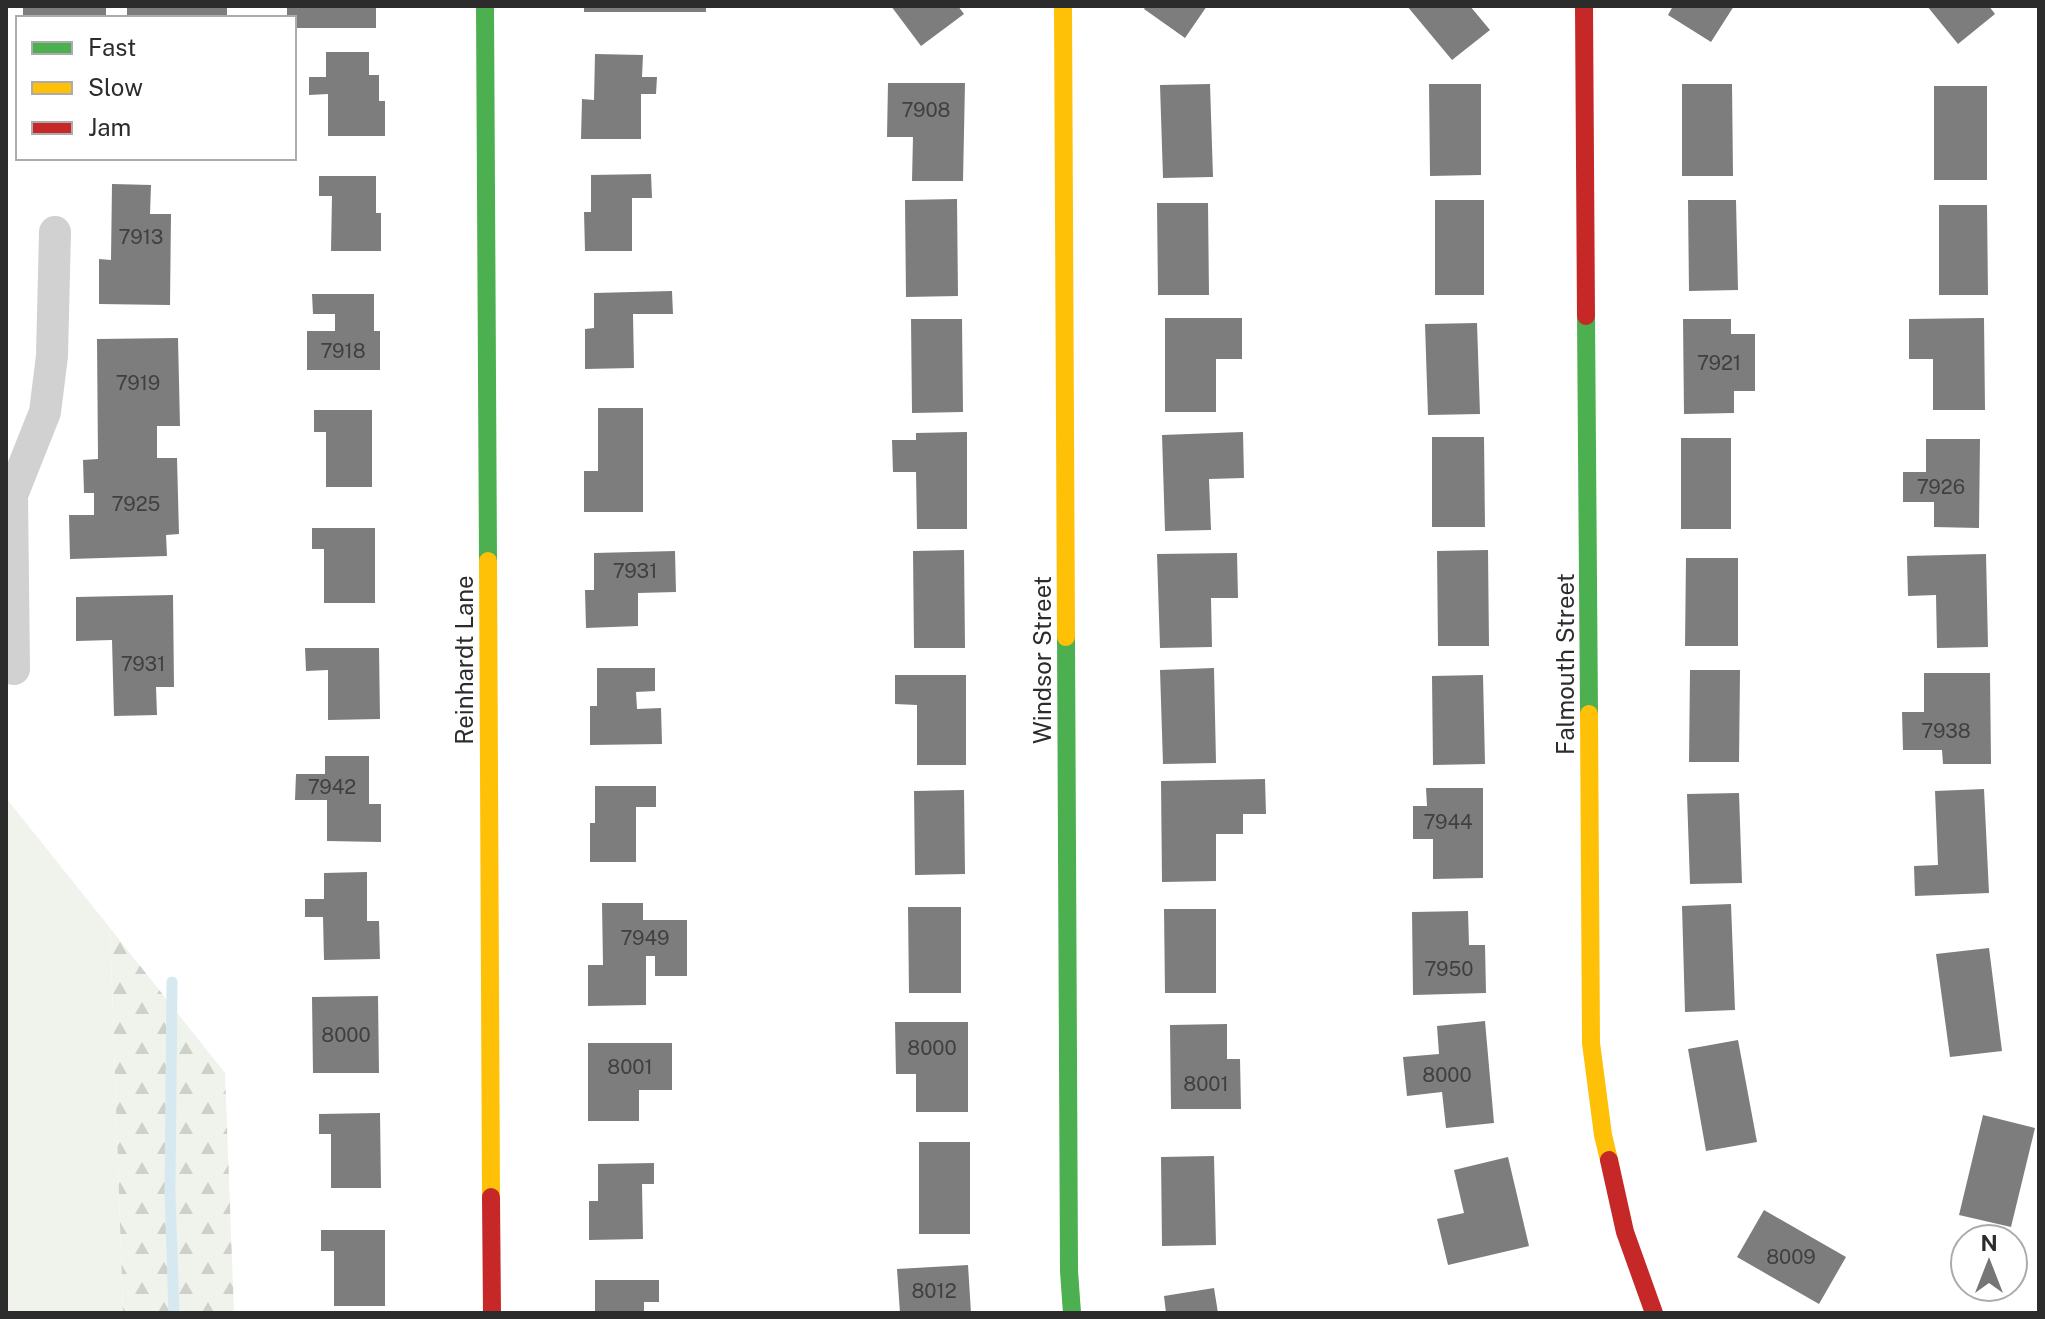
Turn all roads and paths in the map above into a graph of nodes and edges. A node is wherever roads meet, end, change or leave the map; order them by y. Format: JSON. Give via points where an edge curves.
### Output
{"nodes":[{"id":1,"x":485,"y":6,"type":"edge"},
{"id":2,"x":1063,"y":6,"type":"edge"},
{"id":3,"x":1584,"y":6,"type":"edge"},
{"id":4,"x":55,"y":232,"type":"dead end"},
{"id":5,"x":9,"y":495,"type":"edge"},
{"id":6,"x":9,"y":586,"type":"edge"},
{"id":7,"x":14,"y":669,"type":"dead end"},
{"id":8,"x":492,"y":1313,"type":"edge"},
{"id":9,"x":1072,"y":1313,"type":"edge"},
{"id":10,"x":1654,"y":1313,"type":"edge"}],
"edges":[{"from":1,"to":8,"type":"street","name":"Reinhardt Lane"},
{"from":2,"to":9,"type":"street","name":"Windsor Street"},
{"from":3,"to":10,"type":"street","name":"Falmouth Street","via":[[1591,1043],[1612,1177]]},
{"from":4,"to":5,"type":"street","via":[[45,412]]},
{"from":5,"to":6,"type":"street"},
{"from":6,"to":7,"type":"street"}]}
